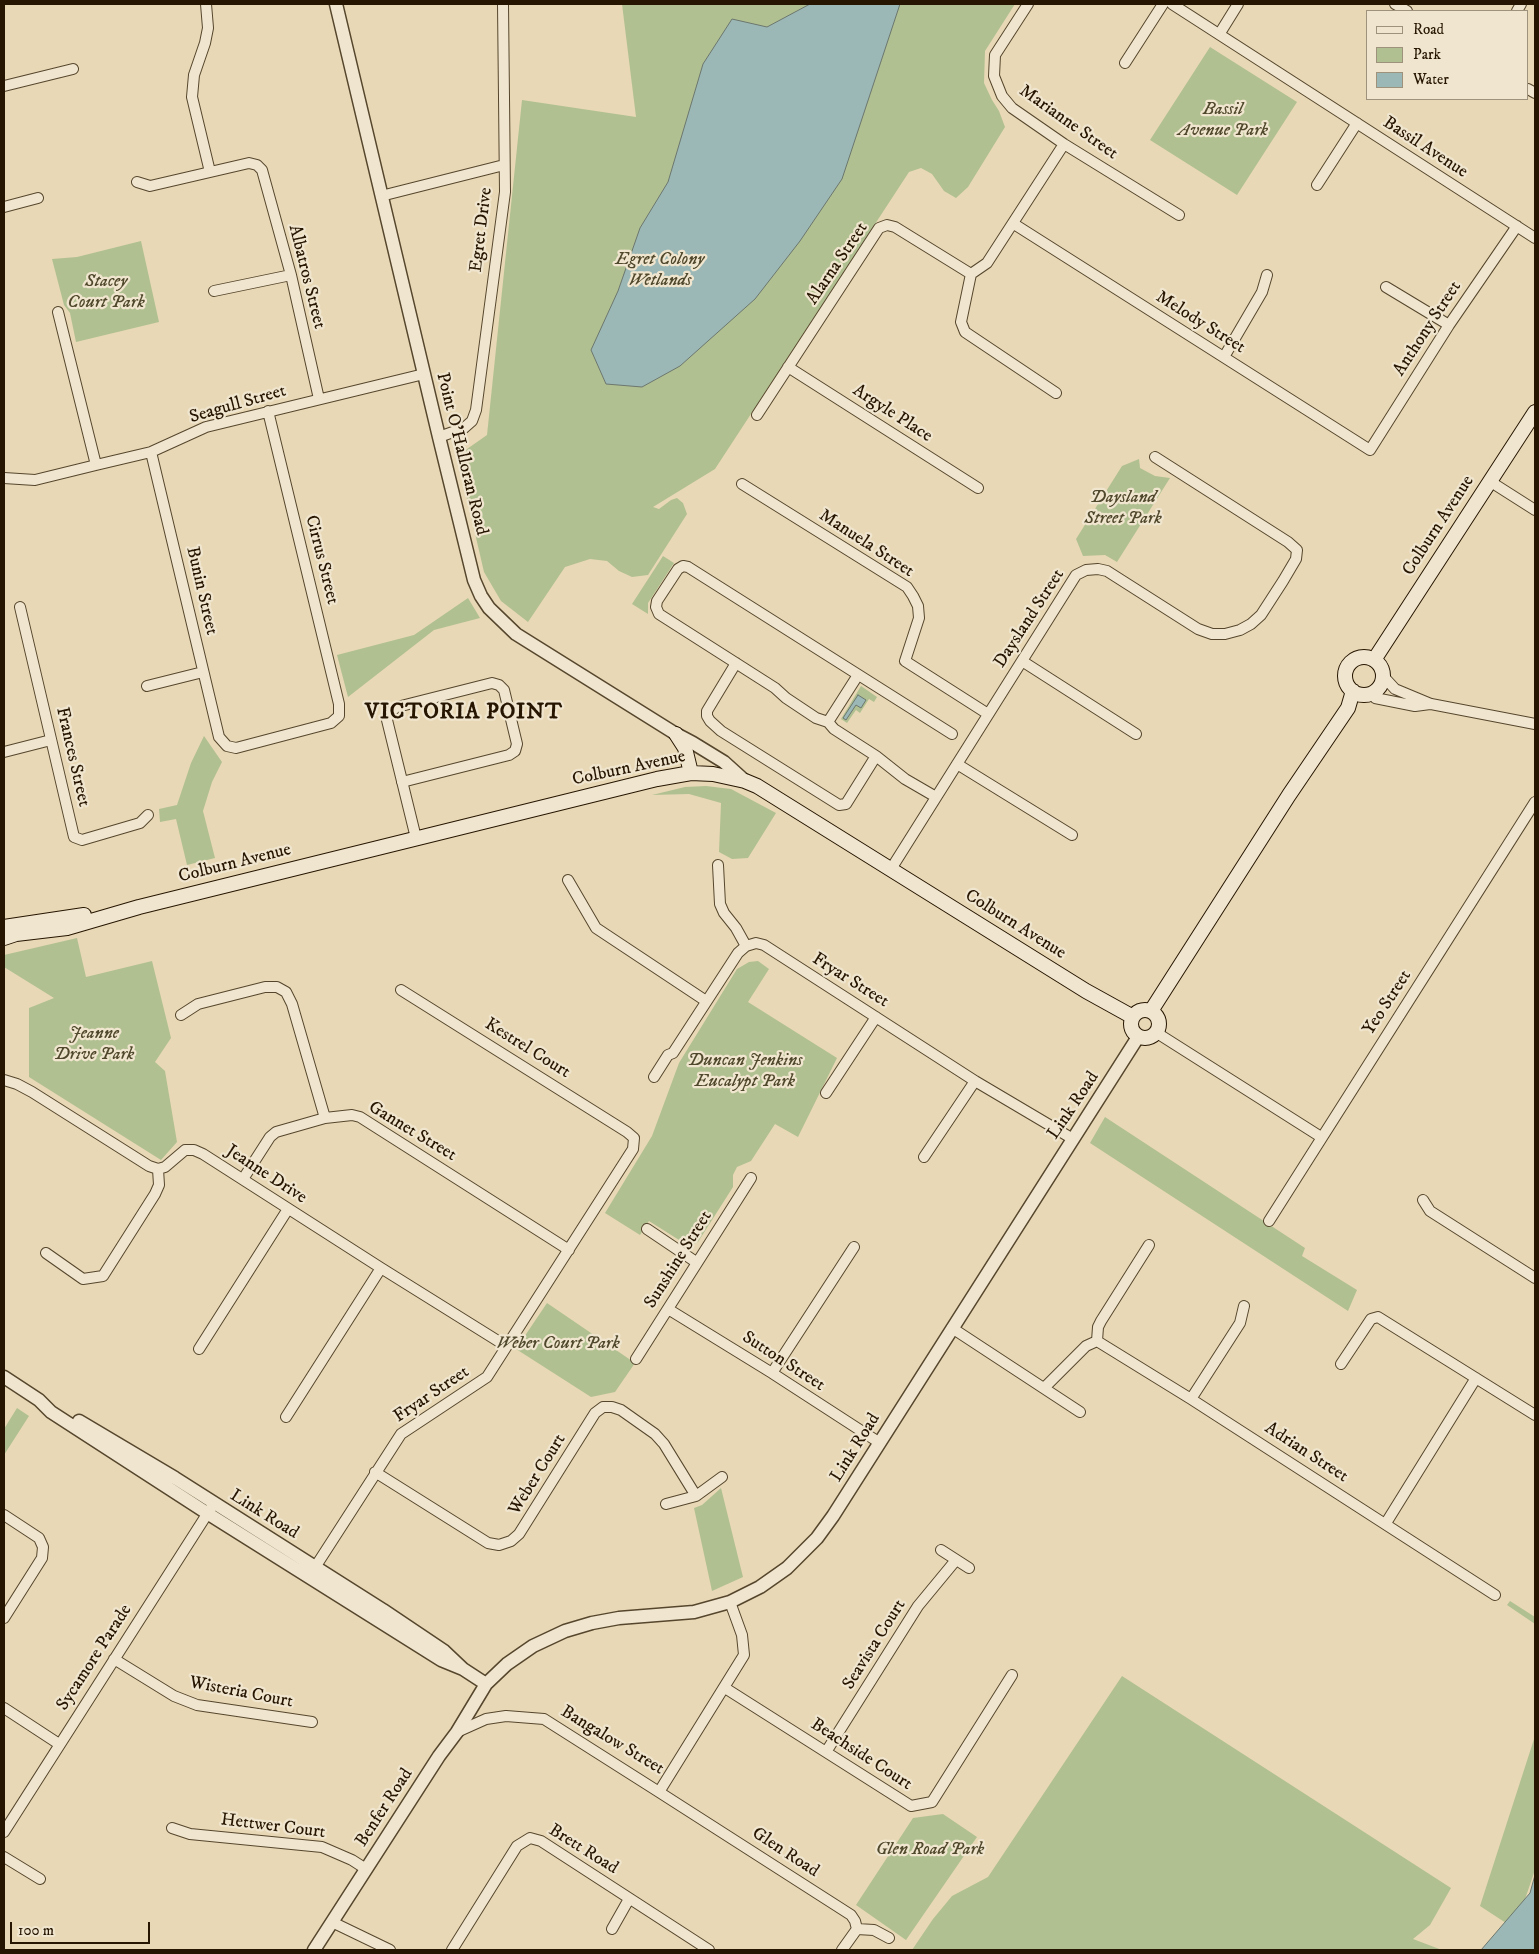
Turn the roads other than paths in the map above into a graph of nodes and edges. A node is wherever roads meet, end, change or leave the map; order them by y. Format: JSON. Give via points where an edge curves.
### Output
{"nodes":[{"id":1,"x":206,"y":4,"type":"edge"},
{"id":2,"x":336,"y":4,"type":"edge"},
{"id":3,"x":503,"y":4,"type":"edge"},
{"id":4,"x":1028,"y":4,"type":"edge"},
{"id":5,"x":1163,"y":4,"type":"edge"},
{"id":6,"x":1172,"y":4,"type":"edge"},
{"id":7,"x":1238,"y":4,"type":"edge"},
{"id":8,"x":1220,"y":34,"type":"junction"},
{"id":9,"x":1125,"y":64,"type":"dead end"},
{"id":10,"x":73,"y":69,"type":"dead end"},
{"id":11,"x":4,"y":86,"type":"edge"},
{"id":12,"x":1357,"y":123,"type":"junction"},
{"id":13,"x":1064,"y":144,"type":"junction"},
{"id":14,"x":504,"y":165,"type":"junction"},
{"id":15,"x":210,"y":172,"type":"junction"},
{"id":16,"x":137,"y":182,"type":"dead end"},
{"id":17,"x":1317,"y":185,"type":"dead end"},
{"id":18,"x":381,"y":196,"type":"junction"},
{"id":19,"x":38,"y":198,"type":"dead end"},
{"id":20,"x":4,"y":207,"type":"edge"},
{"id":21,"x":1179,"y":215,"type":"dead end"},
{"id":22,"x":1014,"y":224,"type":"junction"},
{"id":23,"x":1516,"y":226,"type":"junction"},
{"id":24,"x":1535,"y":238,"type":"edge"},
{"id":25,"x":971,"y":274,"type":"junction"},
{"id":26,"x":291,"y":275,"type":"junction"},
{"id":27,"x":1267,"y":275,"type":"dead end"},
{"id":28,"x":1386,"y":287,"type":"dead end"},
{"id":29,"x":214,"y":291,"type":"dead end"},
{"id":30,"x":58,"y":312,"type":"dead end"},
{"id":31,"x":1449,"y":325,"type":"junction"},
{"id":32,"x":1224,"y":358,"type":"junction"},
{"id":33,"x":788,"y":367,"type":"junction"},
{"id":34,"x":424,"y":374,"type":"junction"},
{"id":35,"x":1056,"y":393,"type":"dead end"},
{"id":36,"x":318,"y":399,"type":"junction"},
{"id":37,"x":268,"y":412,"type":"junction"},
{"id":38,"x":1535,"y":412,"type":"edge"},
{"id":39,"x":757,"y":414,"type":"dead end"},
{"id":40,"x":439,"y":437,"type":"junction"},
{"id":41,"x":1370,"y":450,"type":"joint"},
{"id":42,"x":151,"y":452,"type":"junction"},
{"id":43,"x":1155,"y":457,"type":"dead end"},
{"id":44,"x":96,"y":465,"type":"junction"},
{"id":45,"x":4,"y":478,"type":"edge"},
{"id":46,"x":1491,"y":482,"type":"junction"},
{"id":47,"x":742,"y":484,"type":"dead end"},
{"id":48,"x":978,"y":488,"type":"dead end"},
{"id":49,"x":1535,"y":510,"type":"edge"},
{"id":50,"x":20,"y":607,"type":"dead end"},
{"id":51,"x":1374,"y":660,"type":"junction"},
{"id":52,"x":736,"y":662,"type":"junction"},
{"id":53,"x":1022,"y":662,"type":"junction"},
{"id":54,"x":203,"y":672,"type":"junction"},
{"id":55,"x":858,"y":675,"type":"junction"},
{"id":56,"x":1383,"y":676,"type":"junction"},
{"id":57,"x":147,"y":686,"type":"dead end"},
{"id":58,"x":1353,"y":691,"type":"junction"},
{"id":59,"x":1372,"y":693,"type":"junction"},
{"id":60,"x":1431,"y":704,"type":"junction"},
{"id":61,"x":988,"y":714,"type":"junction"},
{"id":62,"x":828,"y":722,"type":"junction"},
{"id":63,"x":1535,"y":724,"type":"edge"},
{"id":64,"x":676,"y":734,"type":"junction"},
{"id":65,"x":952,"y":734,"type":"dead end"},
{"id":66,"x":1136,"y":734,"type":"dead end"},
{"id":67,"x":219,"y":737,"type":"joint"},
{"id":68,"x":51,"y":740,"type":"junction"},
{"id":69,"x":4,"y":752,"type":"edge"},
{"id":70,"x":876,"y":756,"type":"junction"},
{"id":71,"x":957,"y":764,"type":"junction"},
{"id":72,"x":690,"y":774,"type":"junction"},
{"id":73,"x":745,"y":781,"type":"junction"},
{"id":74,"x":402,"y":782,"type":"junction"},
{"id":75,"x":936,"y":798,"type":"junction"},
{"id":76,"x":1535,"y":802,"type":"edge"},
{"id":77,"x":148,"y":816,"type":"dead end"},
{"id":78,"x":1072,"y":835,"type":"dead end"},
{"id":79,"x":416,"y":838,"type":"junction"},
{"id":80,"x":718,"y":865,"type":"dead end"},
{"id":81,"x":891,"y":869,"type":"junction"},
{"id":82,"x":568,"y":880,"type":"dead end"},
{"id":83,"x":139,"y":907,"type":"junction"},
{"id":84,"x":4,"y":928,"type":"edge"},
{"id":85,"x":4,"y":938,"type":"edge"},
{"id":86,"x":746,"y":946,"type":"junction"},
{"id":87,"x":401,"y":990,"type":"dead end"},
{"id":88,"x":706,"y":1001,"type":"junction"},
{"id":89,"x":1151,"y":1011,"type":"junction"},
{"id":90,"x":181,"y":1015,"type":"dead end"},
{"id":91,"x":876,"y":1017,"type":"junction"},
{"id":92,"x":1133,"y":1017,"type":"junction"},
{"id":93,"x":1157,"y":1033,"type":"junction"},
{"id":94,"x":1138,"y":1037,"type":"junction"},
{"id":95,"x":654,"y":1078,"type":"dead end"},
{"id":96,"x":4,"y":1080,"type":"edge"},
{"id":97,"x":975,"y":1081,"type":"junction"},
{"id":98,"x":826,"y":1092,"type":"dead end"},
{"id":99,"x":326,"y":1118,"type":"junction"},
{"id":100,"x":1322,"y":1137,"type":"junction"},
{"id":101,"x":634,"y":1138,"type":"joint"},
{"id":102,"x":1073,"y":1139,"type":"junction"},
{"id":103,"x":924,"y":1157,"type":"dead end"},
{"id":104,"x":158,"y":1169,"type":"junction"},
{"id":105,"x":751,"y":1178,"type":"dead end"},
{"id":106,"x":243,"y":1179,"type":"junction"},
{"id":107,"x":1423,"y":1200,"type":"dead end"},
{"id":108,"x":288,"y":1209,"type":"junction"},
{"id":109,"x":1269,"y":1221,"type":"dead end"},
{"id":110,"x":647,"y":1228,"type":"dead end"},
{"id":111,"x":1149,"y":1245,"type":"dead end"},
{"id":112,"x":854,"y":1247,"type":"dead end"},
{"id":113,"x":569,"y":1250,"type":"junction"},
{"id":114,"x":46,"y":1253,"type":"dead end"},
{"id":115,"x":696,"y":1262,"type":"junction"},
{"id":116,"x":381,"y":1268,"type":"junction"},
{"id":117,"x":1535,"y":1278,"type":"edge"},
{"id":118,"x":1244,"y":1306,"type":"dead end"},
{"id":119,"x":668,"y":1309,"type":"junction"},
{"id":120,"x":952,"y":1328,"type":"junction"},
{"id":121,"x":1097,"y":1341,"type":"junction"},
{"id":122,"x":506,"y":1346,"type":"junction"},
{"id":123,"x":198,"y":1349,"type":"dead end"},
{"id":124,"x":636,"y":1359,"type":"dead end"},
{"id":125,"x":1341,"y":1364,"type":"dead end"},
{"id":126,"x":772,"y":1374,"type":"junction"},
{"id":127,"x":4,"y":1377,"type":"edge"},
{"id":128,"x":1476,"y":1378,"type":"junction"},
{"id":129,"x":1044,"y":1388,"type":"junction"},
{"id":130,"x":1191,"y":1399,"type":"junction"},
{"id":131,"x":1080,"y":1412,"type":"dead end"},
{"id":132,"x":1535,"y":1415,"type":"edge"},
{"id":133,"x":286,"y":1417,"type":"dead end"},
{"id":134,"x":880,"y":1443,"type":"junction"},
{"id":135,"x":375,"y":1472,"type":"junction"},
{"id":136,"x":722,"y":1477,"type":"dead end"},
{"id":137,"x":696,"y":1496,"type":"junction"},
{"id":138,"x":666,"y":1504,"type":"dead end"},
{"id":139,"x":210,"y":1508,"type":"junction"},
{"id":140,"x":4,"y":1515,"type":"edge"},
{"id":141,"x":1386,"y":1523,"type":"junction"},
{"id":142,"x":941,"y":1550,"type":"dead end"},
{"id":143,"x":956,"y":1560,"type":"junction"},
{"id":144,"x":970,"y":1568,"type":"dead end"},
{"id":145,"x":312,"y":1572,"type":"junction"},
{"id":146,"x":1495,"y":1595,"type":"dead end"},
{"id":147,"x":730,"y":1602,"type":"junction"},
{"id":148,"x":4,"y":1618,"type":"edge"},
{"id":149,"x":114,"y":1659,"type":"junction"},
{"id":150,"x":1012,"y":1675,"type":"dead end"},
{"id":151,"x":486,"y":1684,"type":"junction"},
{"id":152,"x":725,"y":1688,"type":"junction"},
{"id":153,"x":4,"y":1708,"type":"edge"},
{"id":154,"x":312,"y":1722,"type":"dead end"},
{"id":155,"x":457,"y":1732,"type":"junction"},
{"id":156,"x":59,"y":1744,"type":"junction"},
{"id":157,"x":826,"y":1752,"type":"junction"},
{"id":158,"x":659,"y":1792,"type":"junction"},
{"id":159,"x":172,"y":1828,"type":"dead end"},
{"id":160,"x":4,"y":1832,"type":"edge"},
{"id":161,"x":4,"y":1857,"type":"edge"},
{"id":162,"x":366,"y":1869,"type":"junction"},
{"id":163,"x":40,"y":1879,"type":"dead end"},
{"id":164,"x":629,"y":1899,"type":"junction"},
{"id":165,"x":332,"y":1922,"type":"junction"},
{"id":166,"x":612,"y":1929,"type":"dead end"},
{"id":167,"x":856,"y":1929,"type":"junction"},
{"id":168,"x":889,"y":1938,"type":"dead end"},
{"id":169,"x":314,"y":1950,"type":"edge"},
{"id":170,"x":390,"y":1950,"type":"edge"},
{"id":171,"x":452,"y":1950,"type":"edge"},
{"id":172,"x":709,"y":1950,"type":"edge"},
{"id":173,"x":842,"y":1950,"type":"edge"}],
"edges":[{"from":1,"to":15,"type":"street","via":[[206,43],[194,75],[192,97]]},
{"from":2,"to":18,"type":"street","name":"Point O'Halloran Road"},
{"from":3,"to":14,"type":"street","name":"Egret Drive"},
{"from":4,"to":13,"type":"street","name":"Marianne Street","via":[[995,54],[994,76],[1002,96],[1012,108]]},
{"from":5,"to":9,"type":"street"},
{"from":6,"to":8,"type":"street","name":"Bassil Avenue"},
{"from":7,"to":8,"type":"street"},
{"from":8,"to":12,"type":"street","name":"Bassil Avenue"},
{"from":10,"to":11,"type":"street"},
{"from":12,"to":17,"type":"street"},
{"from":12,"to":23,"type":"street","name":"Bassil Avenue"},
{"from":13,"to":21,"type":"street","name":"Marianne Street"},
{"from":13,"to":22,"type":"street"},
{"from":14,"to":18,"type":"street"},
{"from":14,"to":40,"type":"street","name":"Egret Drive","via":[[505,192],[476,410],[472,421],[464,428]]},
{"from":15,"to":16,"type":"street","via":[[150,186]]},
{"from":15,"to":26,"type":"street","name":"Albatros Street","via":[[249,163],[262,170]]},
{"from":18,"to":34,"type":"street","name":"Point O'Halloran Road"},
{"from":19,"to":20,"type":"street"},
{"from":22,"to":25,"type":"street","via":[[986,263]]},
{"from":22,"to":32,"type":"street","name":"Melody Street"},
{"from":23,"to":24,"type":"street","name":"Bassil Avenue"},
{"from":23,"to":31,"type":"street","name":"Anthony Street"},
{"from":25,"to":33,"type":"street","name":"Alarna Street","via":[[895,226],[879,228]]},
{"from":25,"to":35,"type":"street","via":[[961,322],[965,332]]},
{"from":26,"to":29,"type":"street"},
{"from":26,"to":36,"type":"street","name":"Albatros Street"},
{"from":27,"to":32,"type":"street","via":[[1262,292]]},
{"from":28,"to":31,"type":"street"},
{"from":30,"to":44,"type":"street"},
{"from":31,"to":41,"type":"street","name":"Anthony Street"},
{"from":32,"to":41,"type":"street","name":"Melody Street"},
{"from":33,"to":39,"type":"street","name":"Alarna Street"},
{"from":33,"to":48,"type":"street","name":"Argyle Place"},
{"from":34,"to":36,"type":"street","name":"Seagull Street"},
{"from":34,"to":40,"type":"street","name":"Point O'Halloran Road"},
{"from":36,"to":37,"type":"street","name":"Seagull Street"},
{"from":37,"to":42,"type":"street","name":"Seagull Street","via":[[206,427]]},
{"from":37,"to":67,"type":"street","name":"Cirrus Street","via":[[339,704],[339,716],[331,724],[236,748],[227,746]]},
{"from":38,"to":46,"type":"main road","name":"Colburn Avenue"},
{"from":40,"to":64,"type":"street","name":"Point O'Halloran Road","via":[[474,580],[489,608],[516,634]]},
{"from":42,"to":44,"type":"street","name":"Seagull Street"},
{"from":42,"to":54,"type":"street","name":"Bunin Street"},
{"from":43,"to":53,"type":"street","name":"Daysland Street","via":[[1297,550],[1296,559],[1261,615],[1240,630],[1212,634],[1198,629],[1107,571],[1086,570],[1076,575]]},
{"from":44,"to":45,"type":"street","name":"Seagull Street","via":[[34,480]]},
{"from":46,"to":49,"type":"street"},
{"from":46,"to":51,"type":"main road","name":"Colburn Avenue"},
{"from":47,"to":61,"type":"street","name":"Manuela Street","via":[[907,587],[918,606],[919,618],[905,661]]},
{"from":50,"to":68,"type":"street","name":"Frances Street"},
{"from":51,"to":56,"type":"main road","via":[[1381,666]]},
{"from":51,"to":58,"type":"main road","via":[[1357,658],[1348,666],[1346,682]]},
{"from":52,"to":55,"type":"street","via":[[659,614],[656,601],[683,566]]},
{"from":52,"to":62,"type":"street","via":[[816,718]]},
{"from":52,"to":70,"type":"street","via":[[707,711],[710,721],[721,731],[840,805],[846,804]]},
{"from":53,"to":61,"type":"street","name":"Daysland Street"},
{"from":53,"to":66,"type":"street"},
{"from":54,"to":57,"type":"street"},
{"from":54,"to":67,"type":"street","name":"Bunin Street"},
{"from":55,"to":62,"type":"street"},
{"from":55,"to":65,"type":"street"},
{"from":56,"to":59,"type":"main road","via":[[1379,688]]},
{"from":56,"to":60,"type":"street","via":[[1394,689]]},
{"from":58,"to":59,"type":"main road"},
{"from":58,"to":89,"type":"main road","via":[[1348,708]]},
{"from":59,"to":60,"type":"street","via":[[1375,698],[1415,706]]},
{"from":60,"to":63,"type":"street"},
{"from":61,"to":71,"type":"street","name":"Daysland Street"},
{"from":62,"to":70,"type":"street"},
{"from":64,"to":72,"type":"main road","via":[[685,748]]},
{"from":64,"to":73,"type":"street","name":"Point O'Halloran Road","via":[[724,762]]},
{"from":68,"to":69,"type":"street"},
{"from":68,"to":77,"type":"street","name":"Frances Street","via":[[74,837],[82,840],[140,823]]},
{"from":70,"to":75,"type":"street"},
{"from":71,"to":75,"type":"street","name":"Daysland Street"},
{"from":71,"to":78,"type":"street"},
{"from":72,"to":73,"type":"main road","name":"Colburn Avenue","via":[[713,774]]},
{"from":72,"to":79,"type":"main road","name":"Colburn Avenue","via":[[657,779]]},
{"from":73,"to":81,"type":"main road","name":"Colburn Avenue"},
{"from":74,"to":74,"type":"street","via":[[387,720],[390,712],[397,707],[492,683],[504,690],[517,744],[515,751]]},
{"from":74,"to":79,"type":"street"},
{"from":75,"to":81,"type":"street","name":"Daysland Street"},
{"from":76,"to":100,"type":"street","name":"Yeo Street"},
{"from":79,"to":83,"type":"main road","name":"Colburn Avenue"},
{"from":80,"to":86,"type":"street","via":[[720,904]]},
{"from":81,"to":92,"type":"main road","name":"Colburn Avenue"},
{"from":82,"to":88,"type":"street","via":[[596,928]]},
{"from":83,"to":84,"type":"main road","name":"Colburn Avenue"},
{"from":83,"to":85,"type":"main road","name":"Colburn Avenue","via":[[67,928]]},
{"from":86,"to":88,"type":"street"},
{"from":86,"to":91,"type":"street","name":"Fryar Street","via":[[756,943],[764,946]]},
{"from":87,"to":101,"type":"street","name":"Kestrel Court"},
{"from":88,"to":95,"type":"street"},
{"from":89,"to":92,"type":"main road","via":[[1139,1011]]},
{"from":89,"to":93,"type":"main road","via":[[1159,1020]]},
{"from":90,"to":99,"type":"street","via":[[198,1004],[265,987],[277,987],[286,992]]},
{"from":91,"to":97,"type":"street","name":"Fryar Street"},
{"from":91,"to":98,"type":"street"},
{"from":92,"to":94,"type":"main road","via":[[1130,1026]]},
{"from":93,"to":94,"type":"main road","via":[[1147,1039]]},
{"from":93,"to":100,"type":"street"},
{"from":94,"to":102,"type":"street","name":"Link Road"},
{"from":96,"to":104,"type":"street","via":[[32,1092]]},
{"from":97,"to":102,"type":"street","name":"Fryar Street"},
{"from":97,"to":103,"type":"street"},
{"from":99,"to":106,"type":"street","name":"Gannet Street","via":[[276,1132]]},
{"from":99,"to":113,"type":"street","name":"Gannet Street","via":[[360,1117]]},
{"from":100,"to":109,"type":"street","name":"Yeo Street"},
{"from":101,"to":113,"type":"street","name":"Fryar Street","via":[[633,1149]]},
{"from":102,"to":120,"type":"street","name":"Link Road"},
{"from":104,"to":106,"type":"street","name":"Jeanne Drive","via":[[170,1164],[185,1150],[194,1150]]},
{"from":104,"to":114,"type":"street","via":[[159,1185],[155,1194],[103,1276],[83,1279]]},
{"from":105,"to":115,"type":"street","name":"Sunshine Street"},
{"from":106,"to":108,"type":"street","name":"Jeanne Drive"},
{"from":107,"to":117,"type":"street","via":[[1430,1211]]},
{"from":108,"to":116,"type":"street","name":"Jeanne Drive"},
{"from":108,"to":123,"type":"street"},
{"from":110,"to":115,"type":"street"},
{"from":111,"to":121,"type":"street","via":[[1101,1321]]},
{"from":112,"to":126,"type":"street"},
{"from":113,"to":122,"type":"street","name":"Fryar Street"},
{"from":115,"to":119,"type":"street","name":"Sunshine Street"},
{"from":116,"to":122,"type":"street","name":"Jeanne Drive"},
{"from":116,"to":133,"type":"street"},
{"from":118,"to":130,"type":"street","via":[[1240,1323]]},
{"from":119,"to":124,"type":"street","name":"Sunshine Street"},
{"from":119,"to":126,"type":"street","name":"Sutton Street"},
{"from":120,"to":129,"type":"street"},
{"from":120,"to":134,"type":"street","name":"Link Road"},
{"from":121,"to":129,"type":"street","via":[[1086,1346]]},
{"from":121,"to":130,"type":"street","name":"Adrian Street"},
{"from":122,"to":135,"type":"street","name":"Fryar Street","via":[[487,1377],[401,1434]]},
{"from":125,"to":128,"type":"street","via":[[1373,1318],[1378,1317]]},
{"from":126,"to":134,"type":"street","name":"Sutton Street"},
{"from":127,"to":139,"type":"street","name":"Link Road","via":[[51,1412]]},
{"from":128,"to":132,"type":"street"},
{"from":128,"to":141,"type":"street"},
{"from":129,"to":131,"type":"street"},
{"from":130,"to":141,"type":"street","name":"Adrian Street"},
{"from":134,"to":147,"type":"street","name":"Link Road","via":[[833,1516],[802,1555],[760,1587]]},
{"from":135,"to":137,"type":"street","name":"Weber Court","via":[[488,1543],[499,1545],[519,1534],[595,1413],[612,1406],[655,1434]]},
{"from":135,"to":145,"type":"street","name":"Fryar Street"},
{"from":136,"to":137,"type":"street"},
{"from":137,"to":138,"type":"street"},
{"from":139,"to":145,"type":"street","name":"Link Road"},
{"from":139,"to":149,"type":"street","name":"Sycamore Parade"},
{"from":140,"to":148,"type":"street","via":[[39,1538],[43,1547],[42,1558]]},
{"from":141,"to":146,"type":"street","name":"Adrian Street"},
{"from":142,"to":143,"type":"street"},
{"from":143,"to":144,"type":"street"},
{"from":143,"to":157,"type":"street","name":"Seavista Court","via":[[918,1606]]},
{"from":145,"to":151,"type":"street","name":"Link Road","via":[[383,1610]]},
{"from":147,"to":151,"type":"street","name":"Link Road","via":[[694,1612],[619,1618],[565,1631],[507,1664]]},
{"from":147,"to":152,"type":"street","name":"Bangalow Street","via":[[742,1635],[744,1655]]},
{"from":149,"to":154,"type":"street","name":"Wisteria Court","via":[[174,1696],[196,1705]]},
{"from":149,"to":156,"type":"street","name":"Sycamore Parade"},
{"from":150,"to":157,"type":"street","name":"Beachside Court","via":[[932,1802],[911,1806]]},
{"from":151,"to":155,"type":"street","name":"Benfer Road"},
{"from":152,"to":157,"type":"street","name":"Beachside Court"},
{"from":152,"to":158,"type":"street","name":"Bangalow Street"},
{"from":153,"to":156,"type":"street"},
{"from":155,"to":158,"type":"street","name":"Bangalow Street","via":[[486,1719],[506,1716],[544,1719]]},
{"from":155,"to":162,"type":"street","name":"Benfer Road"},
{"from":156,"to":160,"type":"street","name":"Sycamore Parade"},
{"from":158,"to":167,"type":"street","name":"Glen Road","via":[[851,1915]]},
{"from":159,"to":162,"type":"street","name":"Hettwer Court","via":[[190,1834],[322,1847]]},
{"from":161,"to":163,"type":"street"},
{"from":162,"to":165,"type":"street","name":"Benfer Road"},
{"from":164,"to":166,"type":"street"},
{"from":164,"to":171,"type":"street","name":"Brett Road","via":[[541,1841],[530,1838],[517,1846]]},
{"from":164,"to":172,"type":"street","name":"Brett Road"},
{"from":165,"to":169,"type":"street","name":"Benfer Road"},
{"from":165,"to":170,"type":"street"},
{"from":167,"to":168,"type":"street","via":[[874,1930]]},
{"from":167,"to":173,"type":"street"}]}
